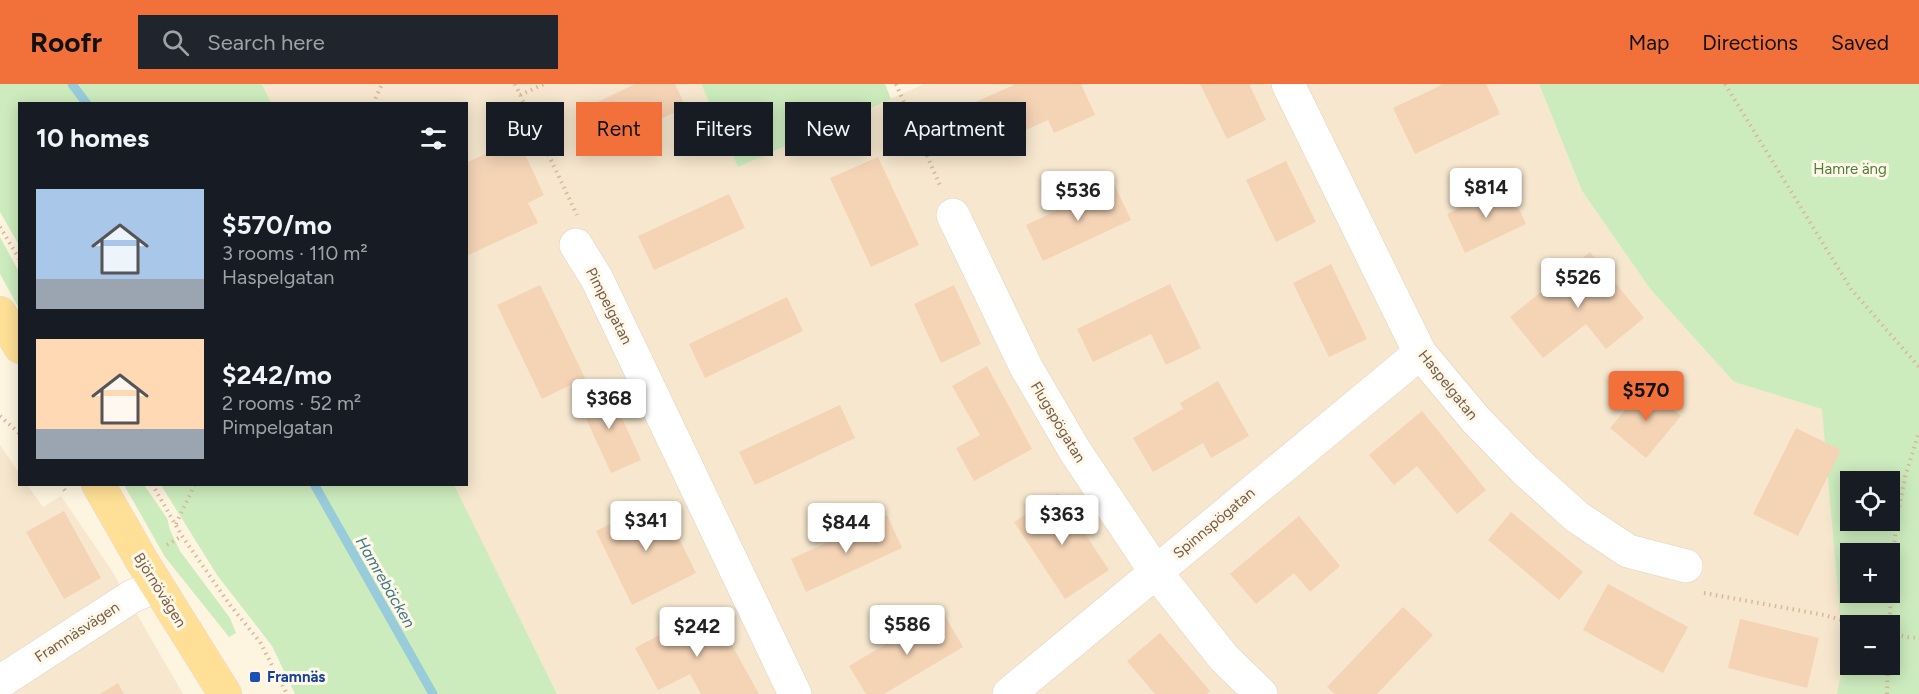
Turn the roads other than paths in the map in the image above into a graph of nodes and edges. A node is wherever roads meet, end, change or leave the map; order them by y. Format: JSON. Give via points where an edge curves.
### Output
{"nodes":[{"id":1,"x":1288,"y":84,"type":"edge"},
{"id":2,"x":953,"y":214,"type":"road end"},
{"id":3,"x":576,"y":245,"type":"road end"},
{"id":4,"x":0,"y":313,"type":"edge"},
{"id":5,"x":18,"y":344,"type":"edge"},
{"id":6,"x":1420,"y":353,"type":"junction"},
{"id":7,"x":99,"y":486,"type":"edge"},
{"id":8,"x":1686,"y":566,"type":"road end"},
{"id":9,"x":1155,"y":571,"type":"junction"},
{"id":10,"x":157,"y":585,"type":"junction"},
{"id":11,"x":0,"y":682,"type":"edge"},
{"id":12,"x":225,"y":694,"type":"edge"},
{"id":13,"x":795,"y":694,"type":"edge"},
{"id":14,"x":1008,"y":694,"type":"edge"},
{"id":15,"x":1261,"y":694,"type":"edge"}],
"edges":[{"from":1,"to":6,"type":"street","name":"Haspelgatan"},
{"from":2,"to":9,"type":"street","name":"Flugspögatan","via":[[1026,367],[1075,451]]},
{"from":3,"to":13,"type":"street","name":"Pimpelgatan","via":[[597,279]]},
{"from":4,"to":5,"type":"main road"},
{"from":6,"to":8,"type":"street","name":"Haspelgatan","via":[[1476,420],[1577,517],[1628,550]]},
{"from":6,"to":9,"type":"street","name":"Spinnspögatan"},
{"from":7,"to":10,"type":"main road","name":"Björnövägen"},
{"from":9,"to":14,"type":"street","name":"Spinnspögatan"},
{"from":9,"to":15,"type":"street","name":"Flugspögatan","via":[[1224,658]]},
{"from":10,"to":11,"type":"street","name":"Framnäsvägen","via":[[131,597]]},
{"from":10,"to":12,"type":"main road","name":"Björnövägen"}]}
